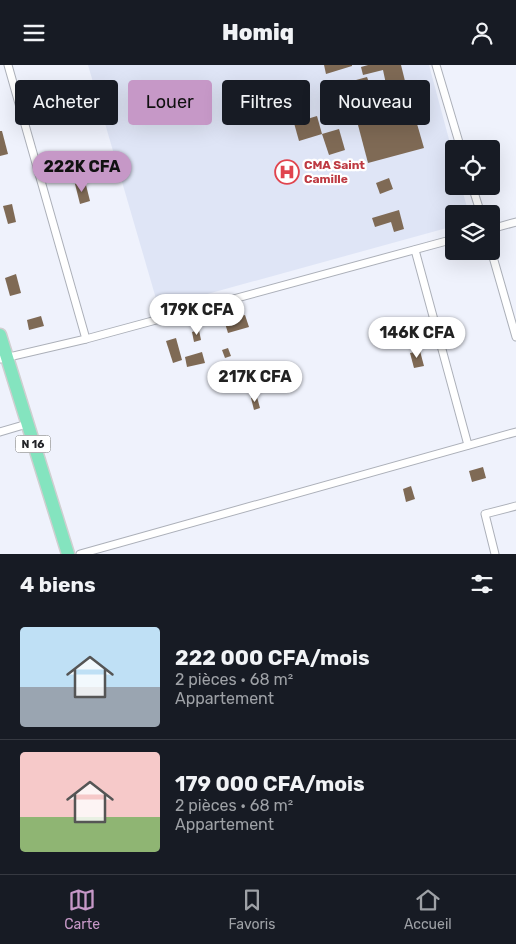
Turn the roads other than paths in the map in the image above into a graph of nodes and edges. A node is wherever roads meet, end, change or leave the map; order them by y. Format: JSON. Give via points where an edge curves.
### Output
{"nodes":[{"id":1,"x":8,"y":65,"type":"edge"},
{"id":2,"x":436,"y":65,"type":"edge"},
{"id":3,"x":458,"y":140,"type":"edge"},
{"id":4,"x":516,"y":222,"type":"edge"},
{"id":5,"x":500,"y":226,"type":"edge"},
{"id":6,"x":445,"y":242,"type":"edge"},
{"id":7,"x":415,"y":250,"type":"junction"},
{"id":8,"x":494,"y":260,"type":"edge"},
{"id":9,"x":0,"y":335,"type":"edge"},
{"id":10,"x":516,"y":337,"type":"edge"},
{"id":11,"x":86,"y":339,"type":"junction"},
{"id":12,"x":4,"y":358,"type":"edge"},
{"id":13,"x":27,"y":424,"type":"junction"},
{"id":14,"x":0,"y":432,"type":"edge"},
{"id":15,"x":516,"y":432,"type":"edge"},
{"id":16,"x":468,"y":445,"type":"junction"},
{"id":17,"x":516,"y":506,"type":"edge"},
{"id":18,"x":68,"y":554,"type":"edge"},
{"id":19,"x":80,"y":554,"type":"edge"},
{"id":20,"x":495,"y":554,"type":"edge"}],
"edges":[{"from":1,"to":11,"type":"street"},
{"from":2,"to":3,"type":"street"},
{"from":4,"to":5,"type":"street"},
{"from":6,"to":7,"type":"street"},
{"from":7,"to":11,"type":"street"},
{"from":7,"to":16,"type":"street"},
{"from":8,"to":10,"type":"street"},
{"from":9,"to":12,"type":"highway","number":"N 16"},
{"from":11,"to":12,"type":"street"},
{"from":12,"to":13,"type":"highway","number":"N 16"},
{"from":13,"to":14,"type":"street"},
{"from":13,"to":18,"type":"highway","number":"N 16"},
{"from":15,"to":16,"type":"street"},
{"from":16,"to":19,"type":"street"},
{"from":17,"to":20,"type":"street","via":[[485,514]]}]}
